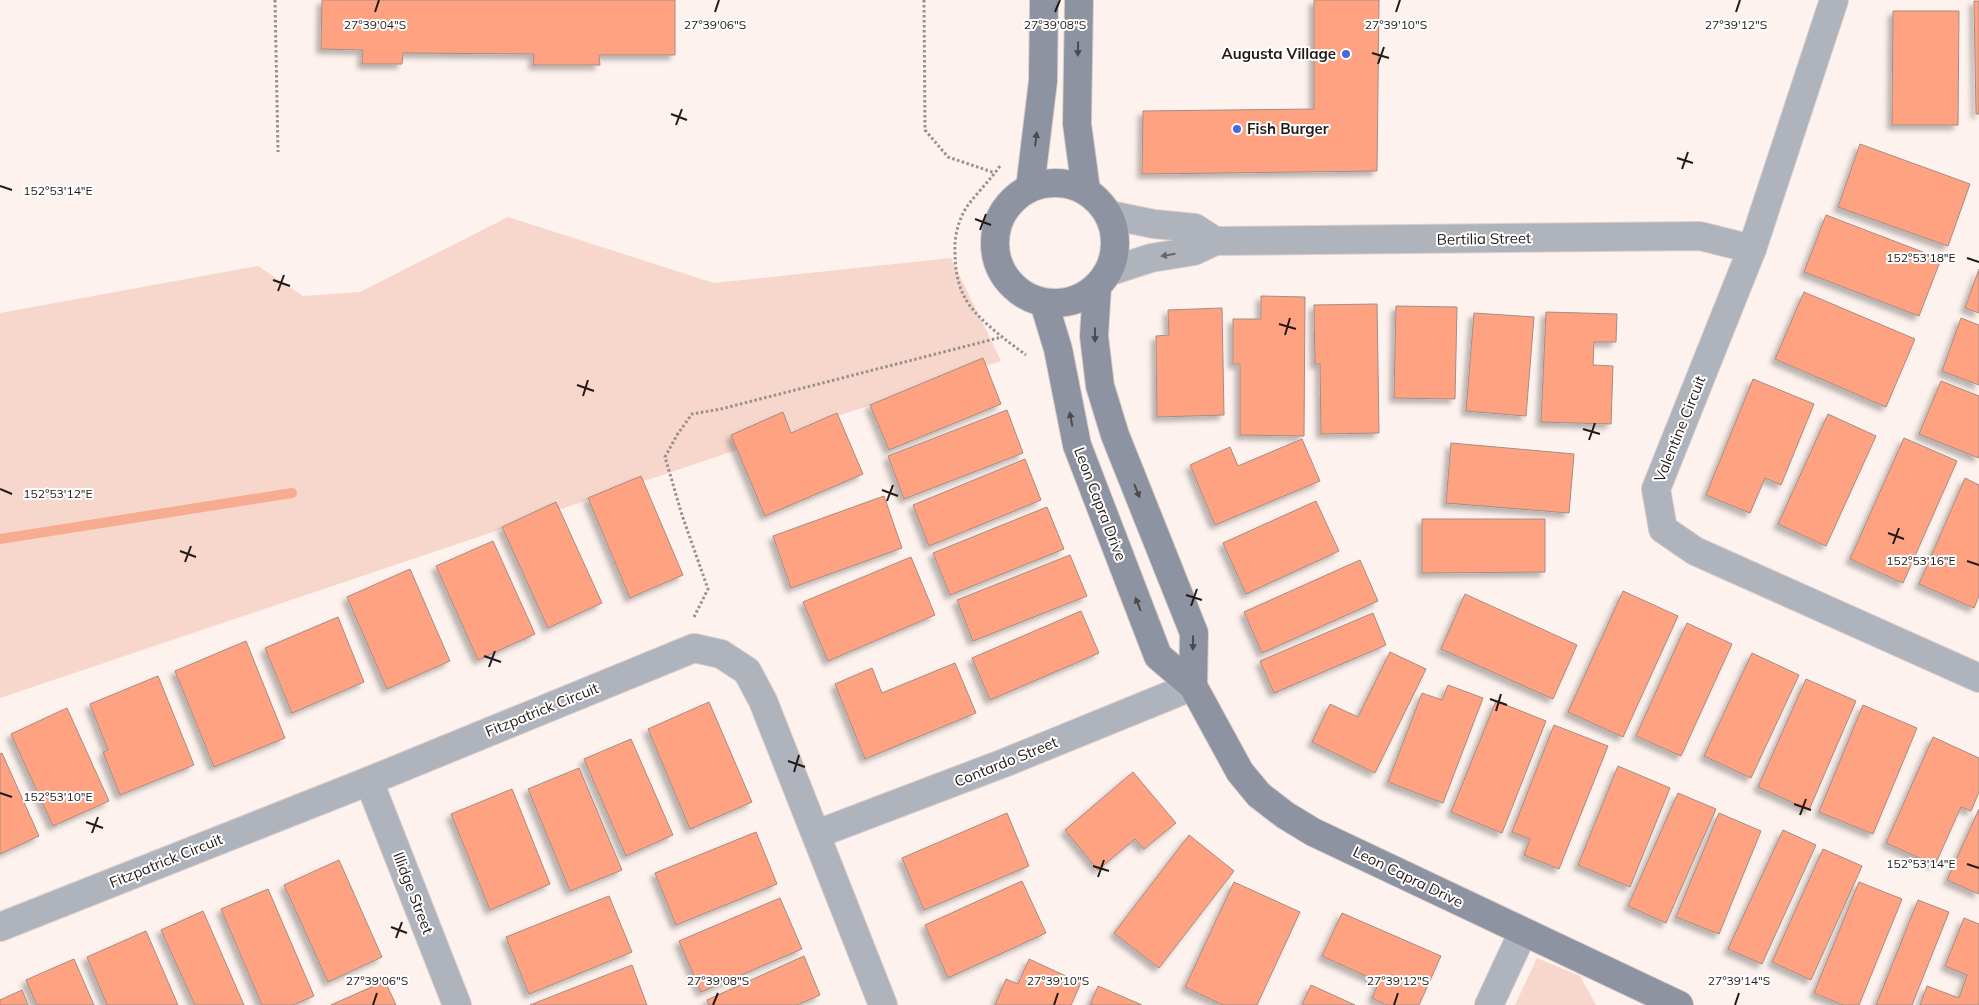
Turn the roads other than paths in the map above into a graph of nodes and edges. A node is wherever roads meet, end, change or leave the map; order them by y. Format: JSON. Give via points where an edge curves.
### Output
{"nodes":[{"id":1,"x":1044,"y":0,"type":"edge"},
{"id":2,"x":1079,"y":0,"type":"edge"},
{"id":3,"x":1834,"y":0,"type":"edge"},
{"id":4,"x":1030,"y":188,"type":"junction"},
{"id":5,"x":1086,"y":190,"type":"junction"},
{"id":6,"x":1110,"y":215,"type":"junction"},
{"id":7,"x":1215,"y":241,"type":"junction"},
{"id":8,"x":1752,"y":250,"type":"junction"},
{"id":9,"x":1103,"y":279,"type":"junction"},
{"id":10,"x":1044,"y":303,"type":"junction"},
{"id":11,"x":1979,"y":678,"type":"edge"},
{"id":12,"x":1193,"y":686,"type":"junction"},
{"id":13,"x":369,"y":781,"type":"junction"},
{"id":14,"x":817,"y":834,"type":"junction"},
{"id":15,"x":0,"y":927,"type":"edge"},
{"id":16,"x":1523,"y":932,"type":"junction"},
{"id":17,"x":457,"y":1005,"type":"edge"},
{"id":18,"x":883,"y":1005,"type":"edge"},
{"id":19,"x":1489,"y":1005,"type":"edge"},
{"id":20,"x":1678,"y":1005,"type":"edge"}],
"edges":[{"from":4,"to":1,"type":"street","one_way":true,"via":[[1043,81]]},
{"from":2,"to":5,"type":"street","one_way":true,"via":[[1077,124]]},
{"from":3,"to":8,"type":"street","name":"Valentine Circuit"},
{"from":4,"to":5,"type":"street","via":[[1068,183]]},
{"from":4,"to":10,"type":"street","via":[[1008,205],[1001,217],[995,234],[996,253],[1001,270],[1012,286],[1026,297]]},
{"from":5,"to":6,"type":"street","via":[[1101,202]]},
{"from":6,"to":7,"type":"street","via":[[1195,228]]},
{"from":6,"to":9,"type":"street","via":[[1116,236],[1115,254]]},
{"from":7,"to":8,"type":"street","name":"Bertilia Street","via":[[1700,236]]},
{"from":7,"to":9,"type":"street","name":"Bertilia Street","one_way":true,"via":[[1194,251],[1151,258]]},
{"from":8,"to":11,"type":"street","name":"Valentine Circuit","via":[[1656,489],[1663,529],[1695,551]]},
{"from":9,"to":10,"type":"street","via":[[1082,298],[1063,304]]},
{"from":9,"to":12,"type":"street","name":"Leon Capra Drive","one_way":true,"via":[[1094,336],[1100,386],[1115,435],[1194,634]]},
{"from":12,"to":10,"type":"street","name":"Leon Capra Drive","one_way":true,"via":[[1158,656],[1076,445],[1058,349]]},
{"from":12,"to":14,"type":"street","name":"Contardo Street"},
{"from":12,"to":16,"type":"street","name":"Leon Capra Drive","via":[[1240,772],[1259,795],[1285,815],[1313,832]]},
{"from":13,"to":14,"type":"street","name":"Fitzpatrick Circuit","via":[[694,648],[721,654],[747,671],[763,701]]},
{"from":13,"to":15,"type":"street","name":"Fitzpatrick Circuit"},
{"from":13,"to":17,"type":"street","name":"Illidge Street"},
{"from":14,"to":18,"type":"street"},
{"from":16,"to":19,"type":"street"},
{"from":16,"to":20,"type":"street","name":"Leon Capra Drive"}]}
